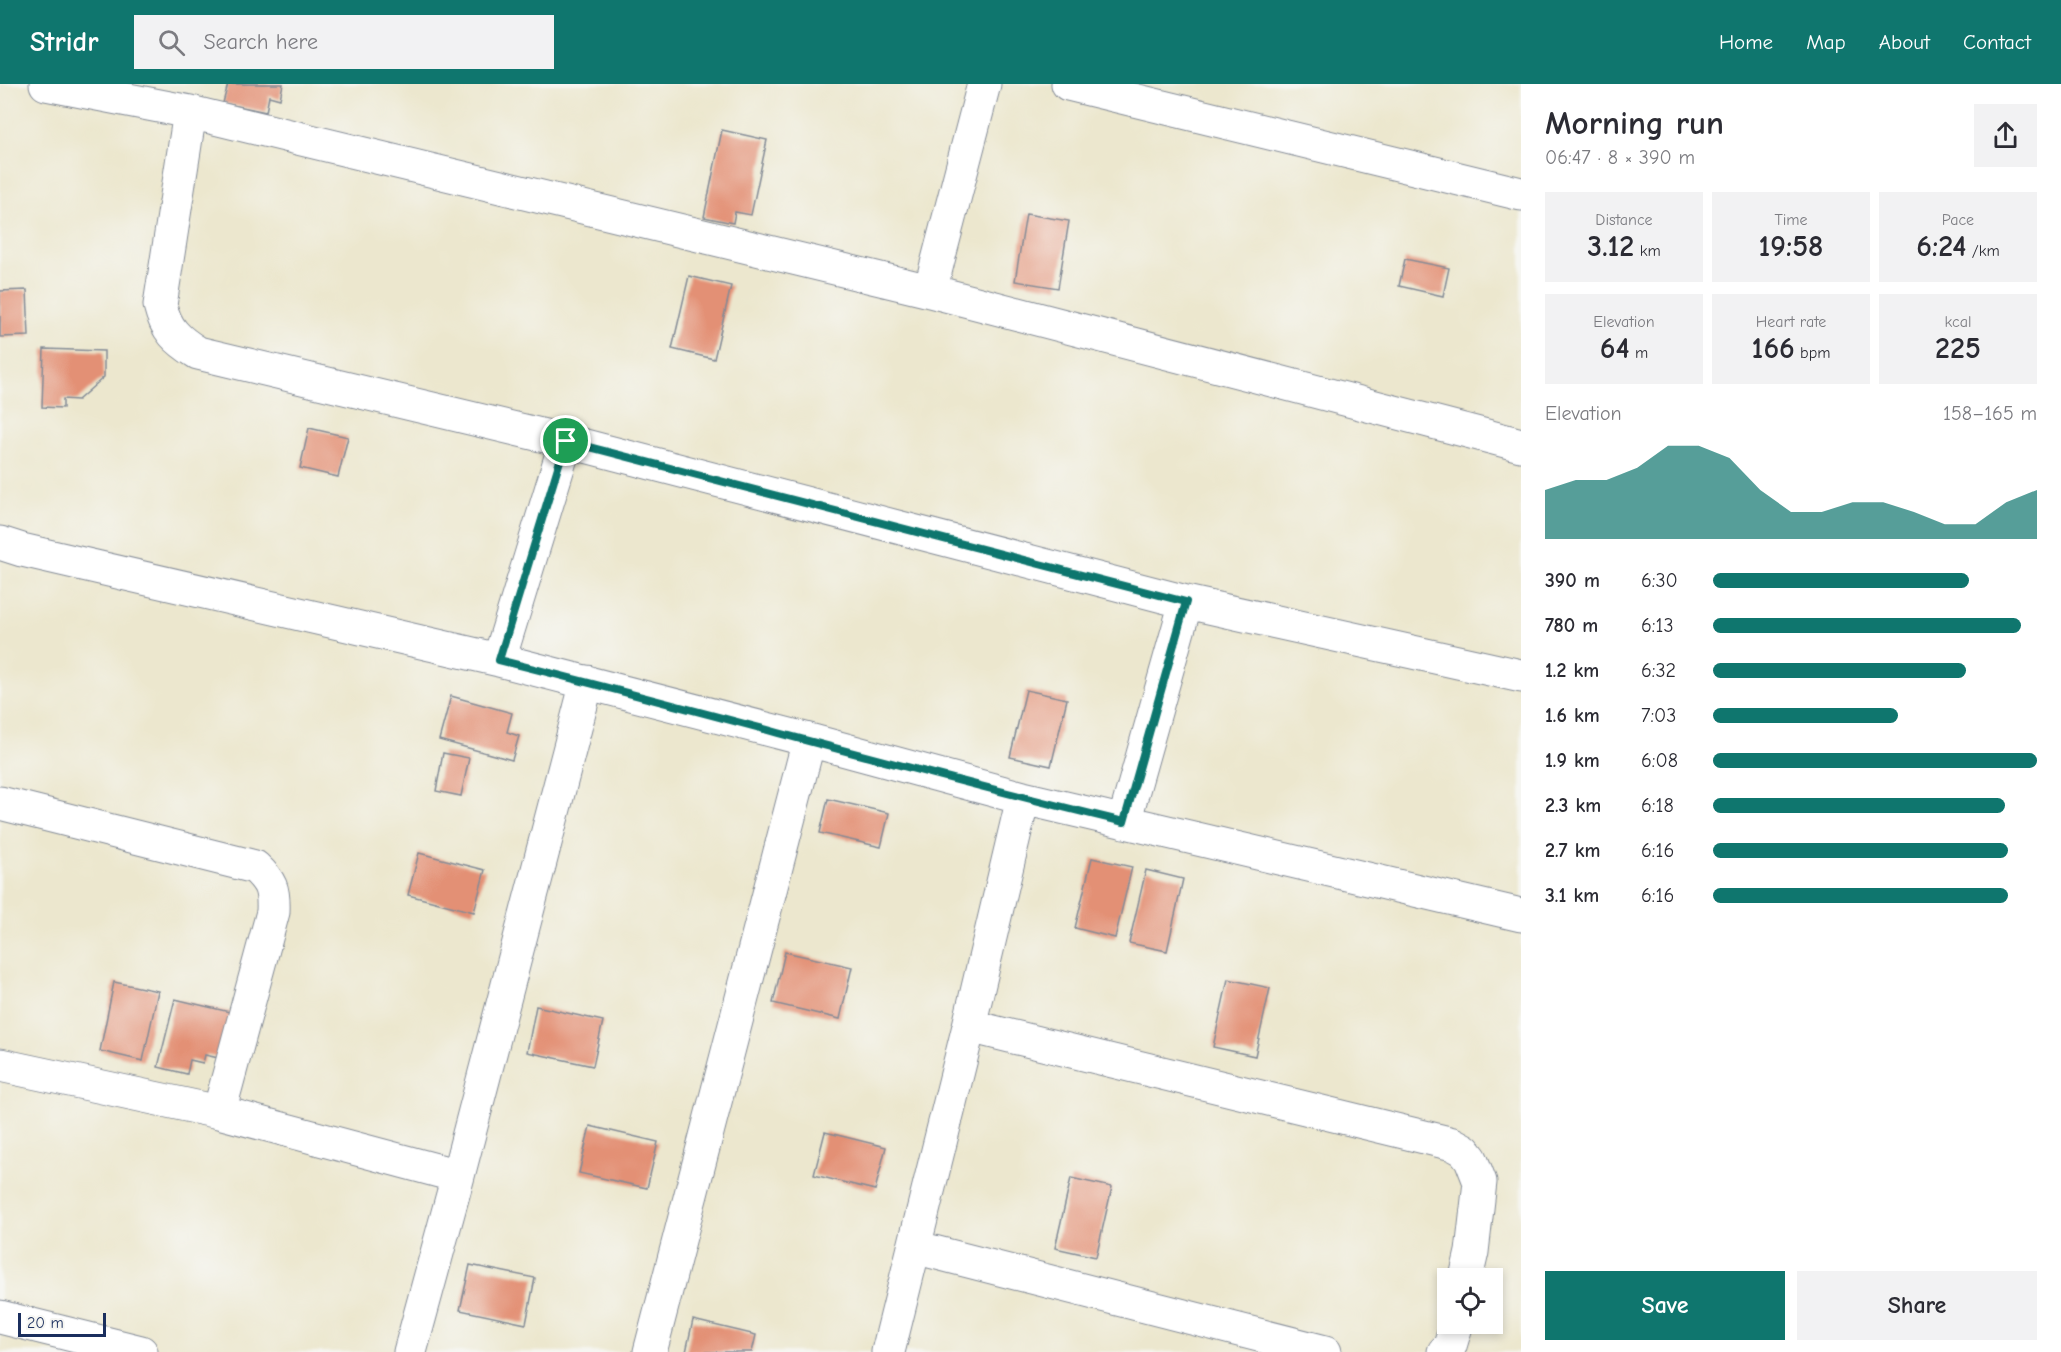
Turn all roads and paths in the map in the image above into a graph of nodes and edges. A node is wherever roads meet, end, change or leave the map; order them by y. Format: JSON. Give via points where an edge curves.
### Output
{"nodes":[{"id":1,"x":46,"y":84,"type":"edge"},
{"id":2,"x":984,"y":84,"type":"edge"},
{"id":3,"x":1068,"y":84,"type":"edge"},
{"id":4,"x":190,"y":112,"type":"junction"},
{"id":5,"x":1521,"y":194,"type":"edge"},
{"id":6,"x":930,"y":291,"type":"junction"},
{"id":7,"x":566,"y":441,"type":"junction"},
{"id":8,"x":1521,"y":445,"type":"edge"},
{"id":9,"x":0,"y":543,"type":"edge"},
{"id":10,"x":1186,"y":602,"type":"junction"},
{"id":11,"x":499,"y":660,"type":"junction"},
{"id":12,"x":1521,"y":676,"type":"edge"},
{"id":13,"x":587,"y":682,"type":"junction"},
{"id":14,"x":809,"y":740,"type":"junction"},
{"id":15,"x":1023,"y":798,"type":"junction"},
{"id":16,"x":0,"y":803,"type":"edge"},
{"id":17,"x":1124,"y":822,"type":"junction"},
{"id":18,"x":1521,"y":915,"type":"edge"},
{"id":19,"x":969,"y":1026,"type":"junction"},
{"id":20,"x":0,"y":1065,"type":"edge"},
{"id":21,"x":219,"y":1112,"type":"junction"},
{"id":22,"x":458,"y":1176,"type":"junction"},
{"id":23,"x":914,"y":1247,"type":"junction"},
{"id":24,"x":1468,"y":1268,"type":"edge"},
{"id":25,"x":0,"y":1317,"type":"edge"},
{"id":26,"x":1454,"y":1334,"type":"edge"},
{"id":27,"x":141,"y":1352,"type":"edge"},
{"id":28,"x":410,"y":1352,"type":"edge"},
{"id":29,"x":650,"y":1352,"type":"edge"},
{"id":30,"x":888,"y":1352,"type":"edge"},
{"id":31,"x":1325,"y":1352,"type":"edge"},
{"id":32,"x":1443,"y":1352,"type":"edge"}],
"edges":[{"from":1,"to":4,"type":"street"},
{"from":2,"to":6,"type":"street"},
{"from":3,"to":5,"type":"street"},
{"from":4,"to":6,"type":"street"},
{"from":4,"to":7,"type":"street","via":[[160,305],[164,321],[183,344],[198,353]]},
{"from":6,"to":8,"type":"street"},
{"from":7,"to":10,"type":"street"},
{"from":7,"to":11,"type":"street"},
{"from":9,"to":11,"type":"street"},
{"from":10,"to":12,"type":"street"},
{"from":10,"to":17,"type":"street"},
{"from":11,"to":13,"type":"street"},
{"from":13,"to":14,"type":"street"},
{"from":13,"to":22,"type":"street"},
{"from":14,"to":15,"type":"street"},
{"from":14,"to":29,"type":"street"},
{"from":15,"to":17,"type":"street"},
{"from":15,"to":19,"type":"street"},
{"from":16,"to":21,"type":"street","via":[[255,867],[266,878],[274,893],[273,912]]},
{"from":17,"to":18,"type":"street"},
{"from":19,"to":23,"type":"street"},
{"from":19,"to":24,"type":"street","via":[[1454,1144],[1471,1159],[1480,1182]]},
{"from":20,"to":21,"type":"street"},
{"from":21,"to":22,"type":"street"},
{"from":22,"to":28,"type":"street"},
{"from":23,"to":30,"type":"street"},
{"from":23,"to":31,"type":"street"},
{"from":25,"to":27,"type":"street"},
{"from":26,"to":32,"type":"street"}]}
